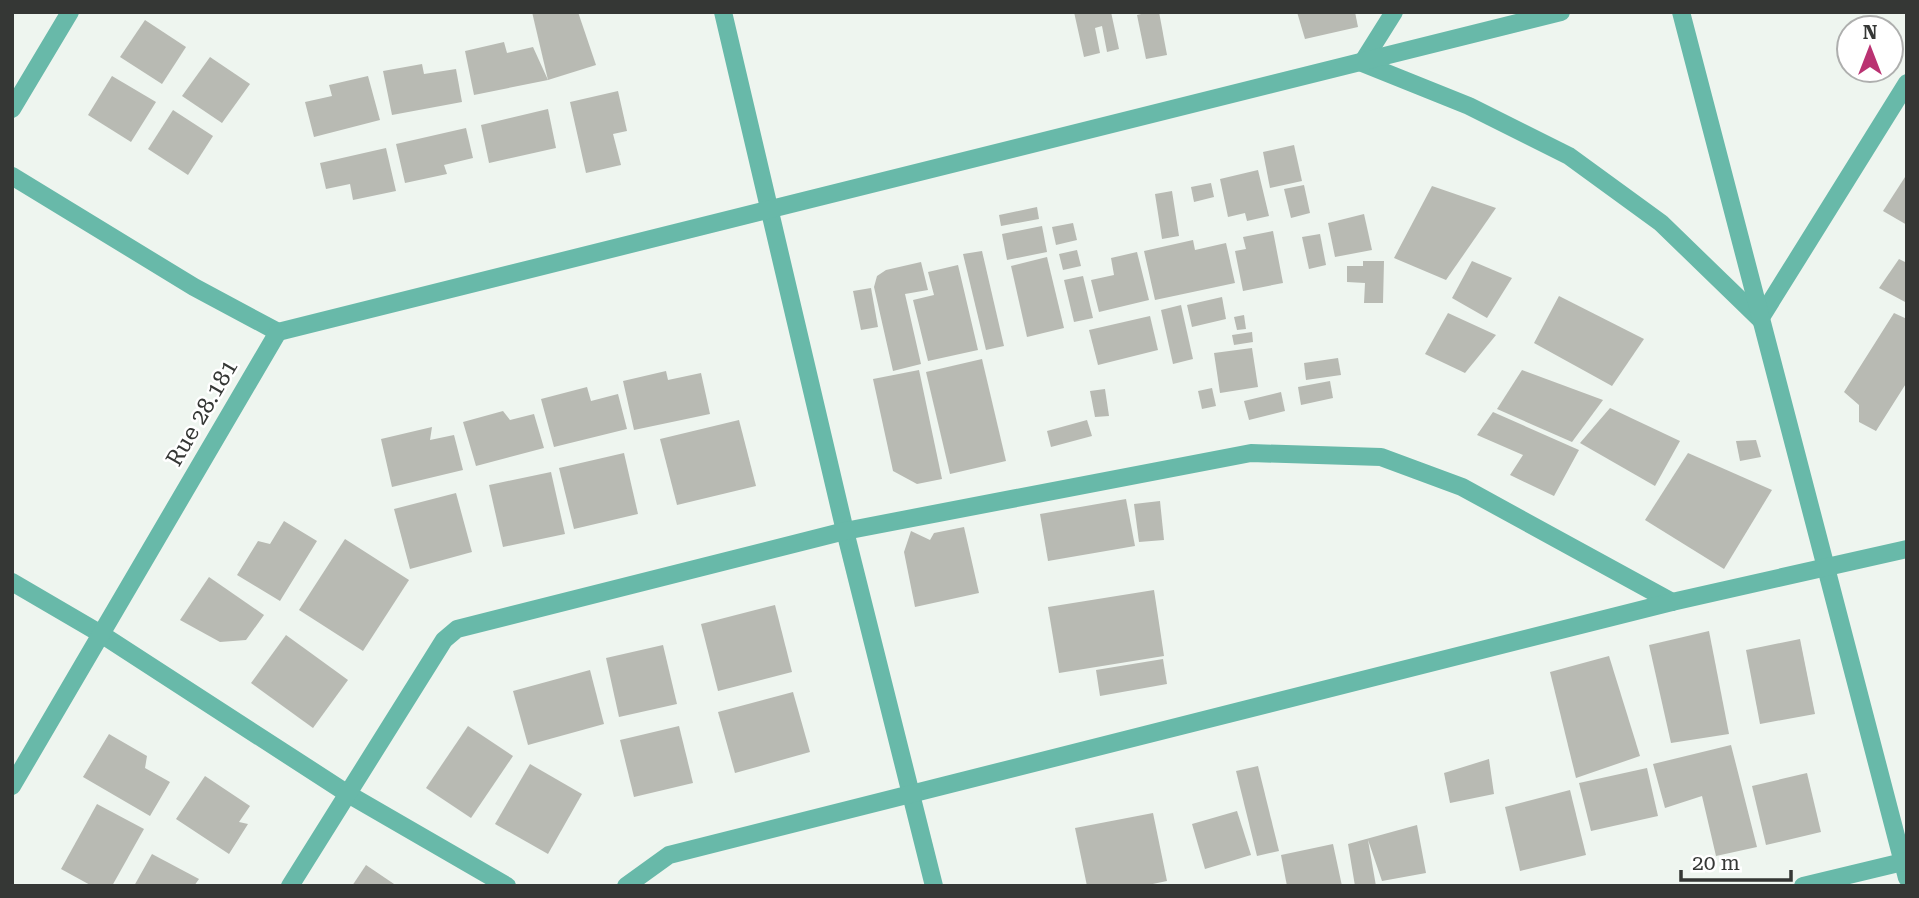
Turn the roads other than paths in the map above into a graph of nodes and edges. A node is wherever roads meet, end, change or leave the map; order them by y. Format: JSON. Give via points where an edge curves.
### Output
{"nodes":[{"id":1,"x":70,"y":12,"type":"edge"},
{"id":2,"x":723,"y":12,"type":"edge"},
{"id":3,"x":1394,"y":12,"type":"edge"},
{"id":4,"x":1561,"y":12,"type":"edge"},
{"id":5,"x":1681,"y":12,"type":"edge"},
{"id":6,"x":1362,"y":63,"type":"junction"},
{"id":7,"x":1907,"y":83,"type":"edge"},
{"id":8,"x":12,"y":108,"type":"edge"},
{"id":9,"x":12,"y":176,"type":"edge"},
{"id":10,"x":771,"y":209,"type":"junction"},
{"id":11,"x":1760,"y":319,"type":"junction"},
{"id":12,"x":278,"y":332,"type":"junction"},
{"id":13,"x":845,"y":531,"type":"junction"},
{"id":14,"x":1907,"y":550,"type":"edge"},
{"id":15,"x":1826,"y":569,"type":"junction"},
{"id":16,"x":12,"y":582,"type":"edge"},
{"id":17,"x":1672,"y":602,"type":"junction"},
{"id":18,"x":101,"y":634,"type":"junction"},
{"id":19,"x":12,"y":786,"type":"edge"},
{"id":20,"x":348,"y":794,"type":"junction"},
{"id":21,"x":911,"y":795,"type":"junction"},
{"id":22,"x":1905,"y":867,"type":"edge"},
{"id":23,"x":290,"y":886,"type":"edge"},
{"id":24,"x":507,"y":886,"type":"edge"},
{"id":25,"x":626,"y":886,"type":"edge"},
{"id":26,"x":934,"y":886,"type":"edge"},
{"id":27,"x":1803,"y":886,"type":"edge"}],
"edges":[{"from":1,"to":8,"type":"street"},
{"from":2,"to":10,"type":"street"},
{"from":3,"to":6,"type":"street"},
{"from":4,"to":6,"type":"street"},
{"from":5,"to":11,"type":"street"},
{"from":6,"to":10,"type":"street"},
{"from":6,"to":11,"type":"street","via":[[1469,106],[1569,156],[1661,223]]},
{"from":7,"to":11,"type":"street"},
{"from":9,"to":12,"type":"street","via":[[194,287]]},
{"from":10,"to":12,"type":"street"},
{"from":10,"to":13,"type":"street"},
{"from":11,"to":15,"type":"street"},
{"from":12,"to":18,"type":"street","name":"Rue 28.181"},
{"from":13,"to":17,"type":"street","via":[[1251,453],[1381,457],[1462,487]]},
{"from":13,"to":20,"type":"street","via":[[457,629],[444,640]]},
{"from":13,"to":21,"type":"street"},
{"from":14,"to":15,"type":"street"},
{"from":15,"to":17,"type":"street"},
{"from":15,"to":22,"type":"street"},
{"from":16,"to":18,"type":"street"},
{"from":17,"to":21,"type":"street"},
{"from":18,"to":19,"type":"street","name":"Rue 28.181"},
{"from":18,"to":20,"type":"street"},
{"from":20,"to":23,"type":"street"},
{"from":20,"to":24,"type":"street"},
{"from":21,"to":25,"type":"street","via":[[669,855]]},
{"from":21,"to":26,"type":"street"},
{"from":22,"to":27,"type":"street"}]}
